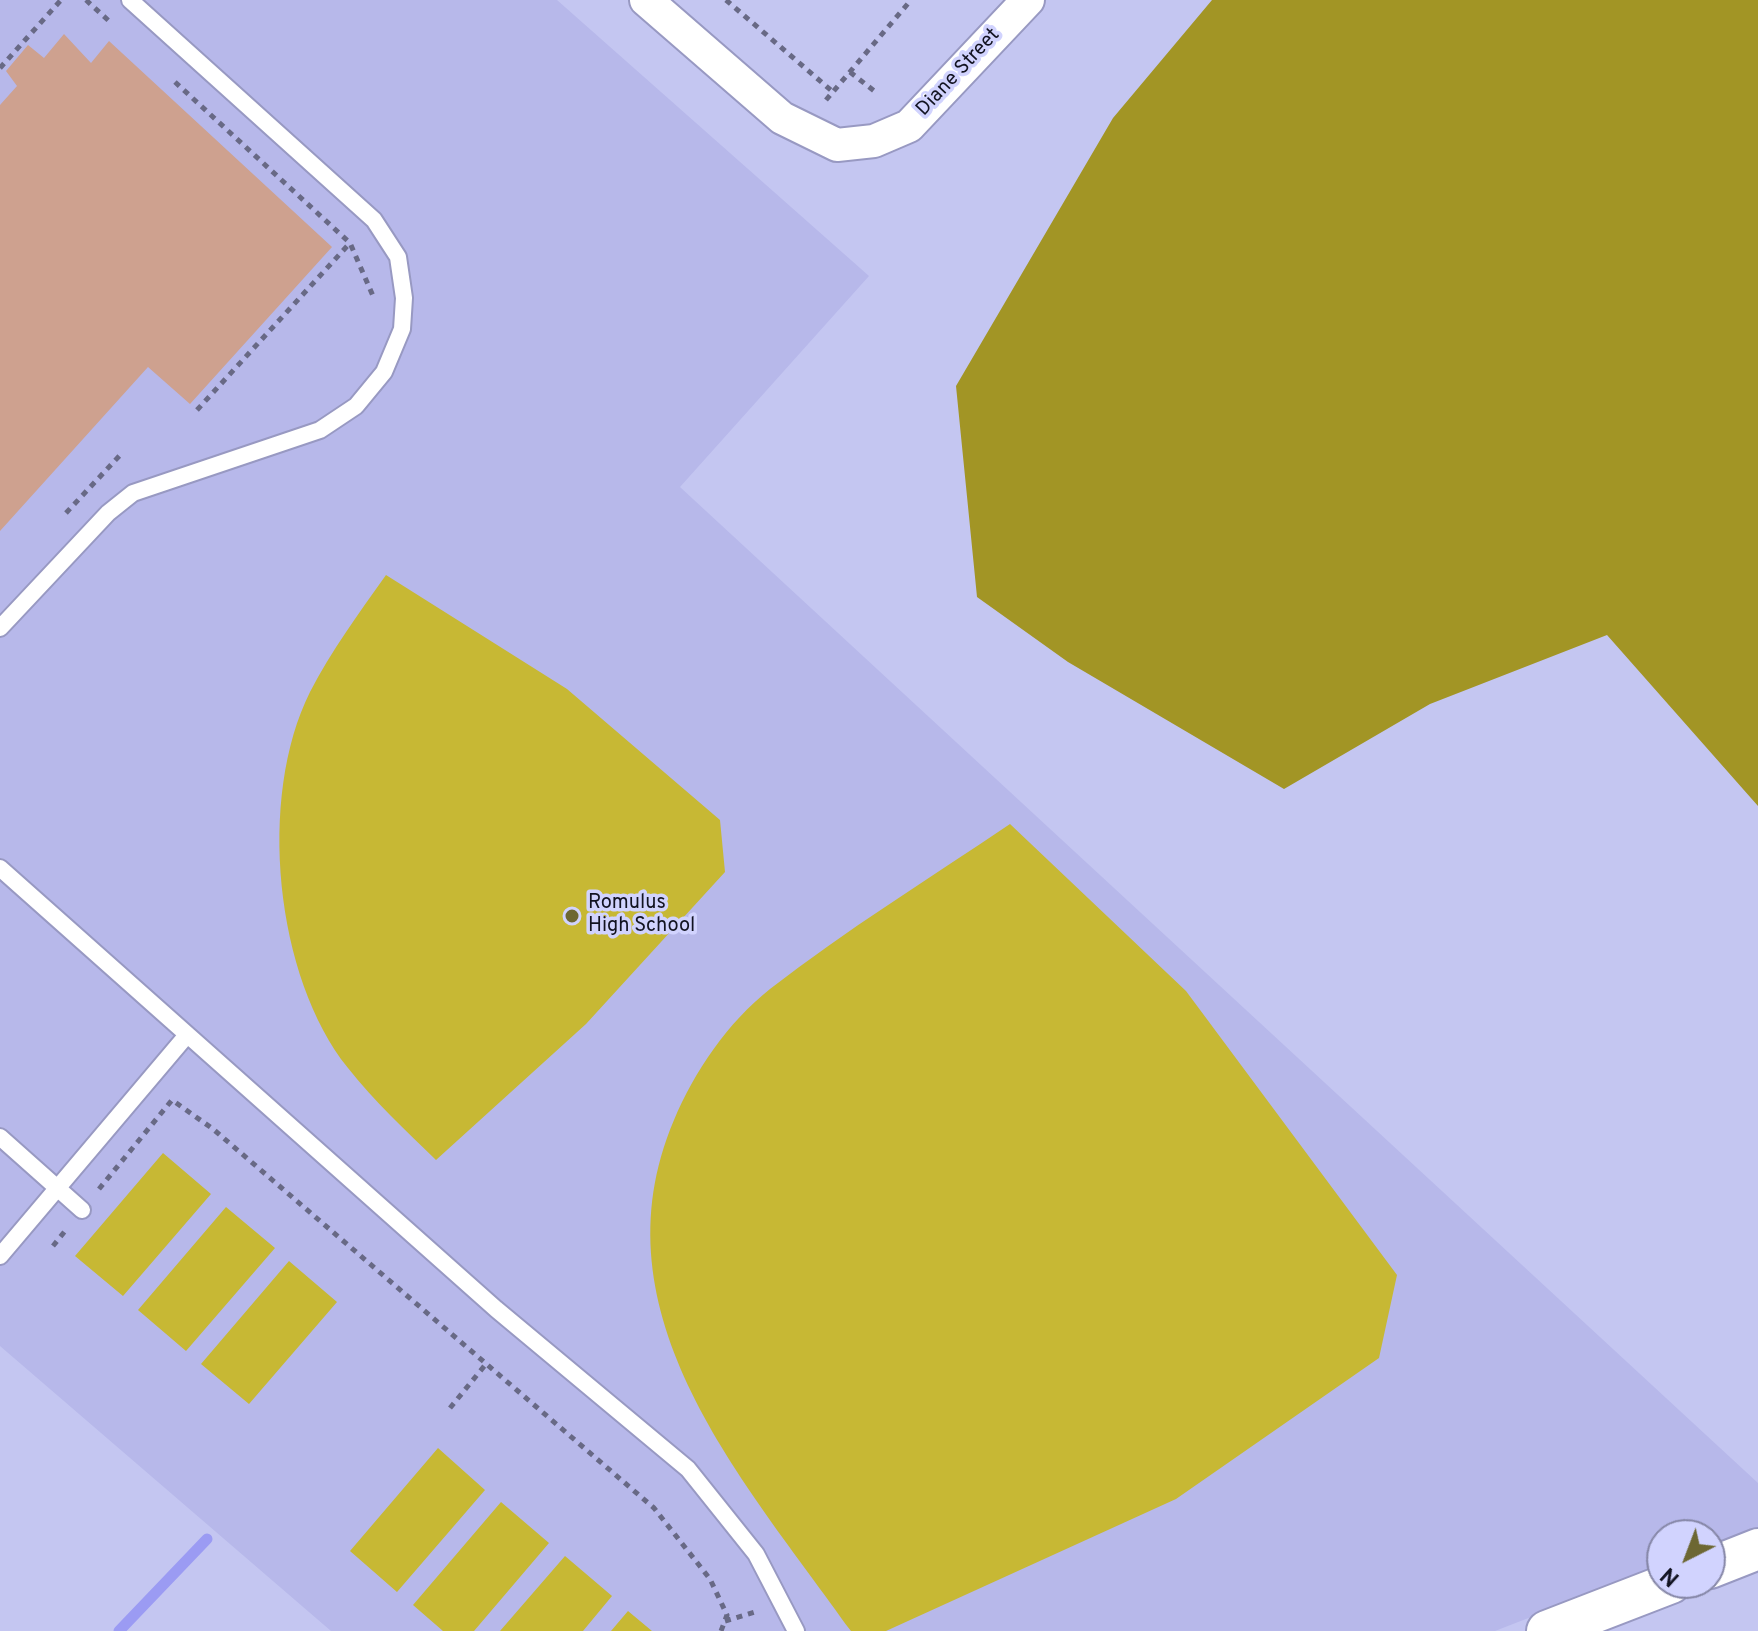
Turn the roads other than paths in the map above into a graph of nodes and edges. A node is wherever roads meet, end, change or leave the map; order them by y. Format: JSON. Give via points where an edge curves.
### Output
{"nodes":[{"id":1,"x":130,"y":0,"type":"edge"},
{"id":2,"x":646,"y":0,"type":"edge"},
{"id":3,"x":1028,"y":0,"type":"edge"},
{"id":4,"x":0,"y":628,"type":"edge"},
{"id":5,"x":0,"y":868,"type":"edge"},
{"id":6,"x":187,"y":1035,"type":"junction"},
{"id":7,"x":0,"y":1137,"type":"edge"},
{"id":8,"x":58,"y":1187,"type":"junction"},
{"id":9,"x":82,"y":1210,"type":"road end"},
{"id":10,"x":0,"y":1256,"type":"edge"},
{"id":11,"x":1758,"y":1549,"type":"edge"},
{"id":12,"x":1726,"y":1562,"type":"edge"},
{"id":13,"x":1646,"y":1593,"type":"edge"},
{"id":14,"x":796,"y":1631,"type":"edge"},
{"id":15,"x":1547,"y":1631,"type":"edge"}],
"edges":[{"from":1,"to":4,"type":"lane","via":[[374,220],[398,257],[402,329],[384,372],[356,406],[320,430],[133,493]]},
{"from":2,"to":3,"type":"street","name":"Diane Street","via":[[782,118],[837,145],[874,141],[909,126]]},
{"from":5,"to":6,"type":"lane"},
{"from":6,"to":8,"type":"lane"},
{"from":6,"to":14,"type":"lane","via":[[496,1309],[688,1469],[756,1554]]},
{"from":7,"to":8,"type":"lane"},
{"from":8,"to":9,"type":"lane"},
{"from":8,"to":10,"type":"lane"},
{"from":11,"to":12,"type":"street"},
{"from":13,"to":15,"type":"street"}]}
